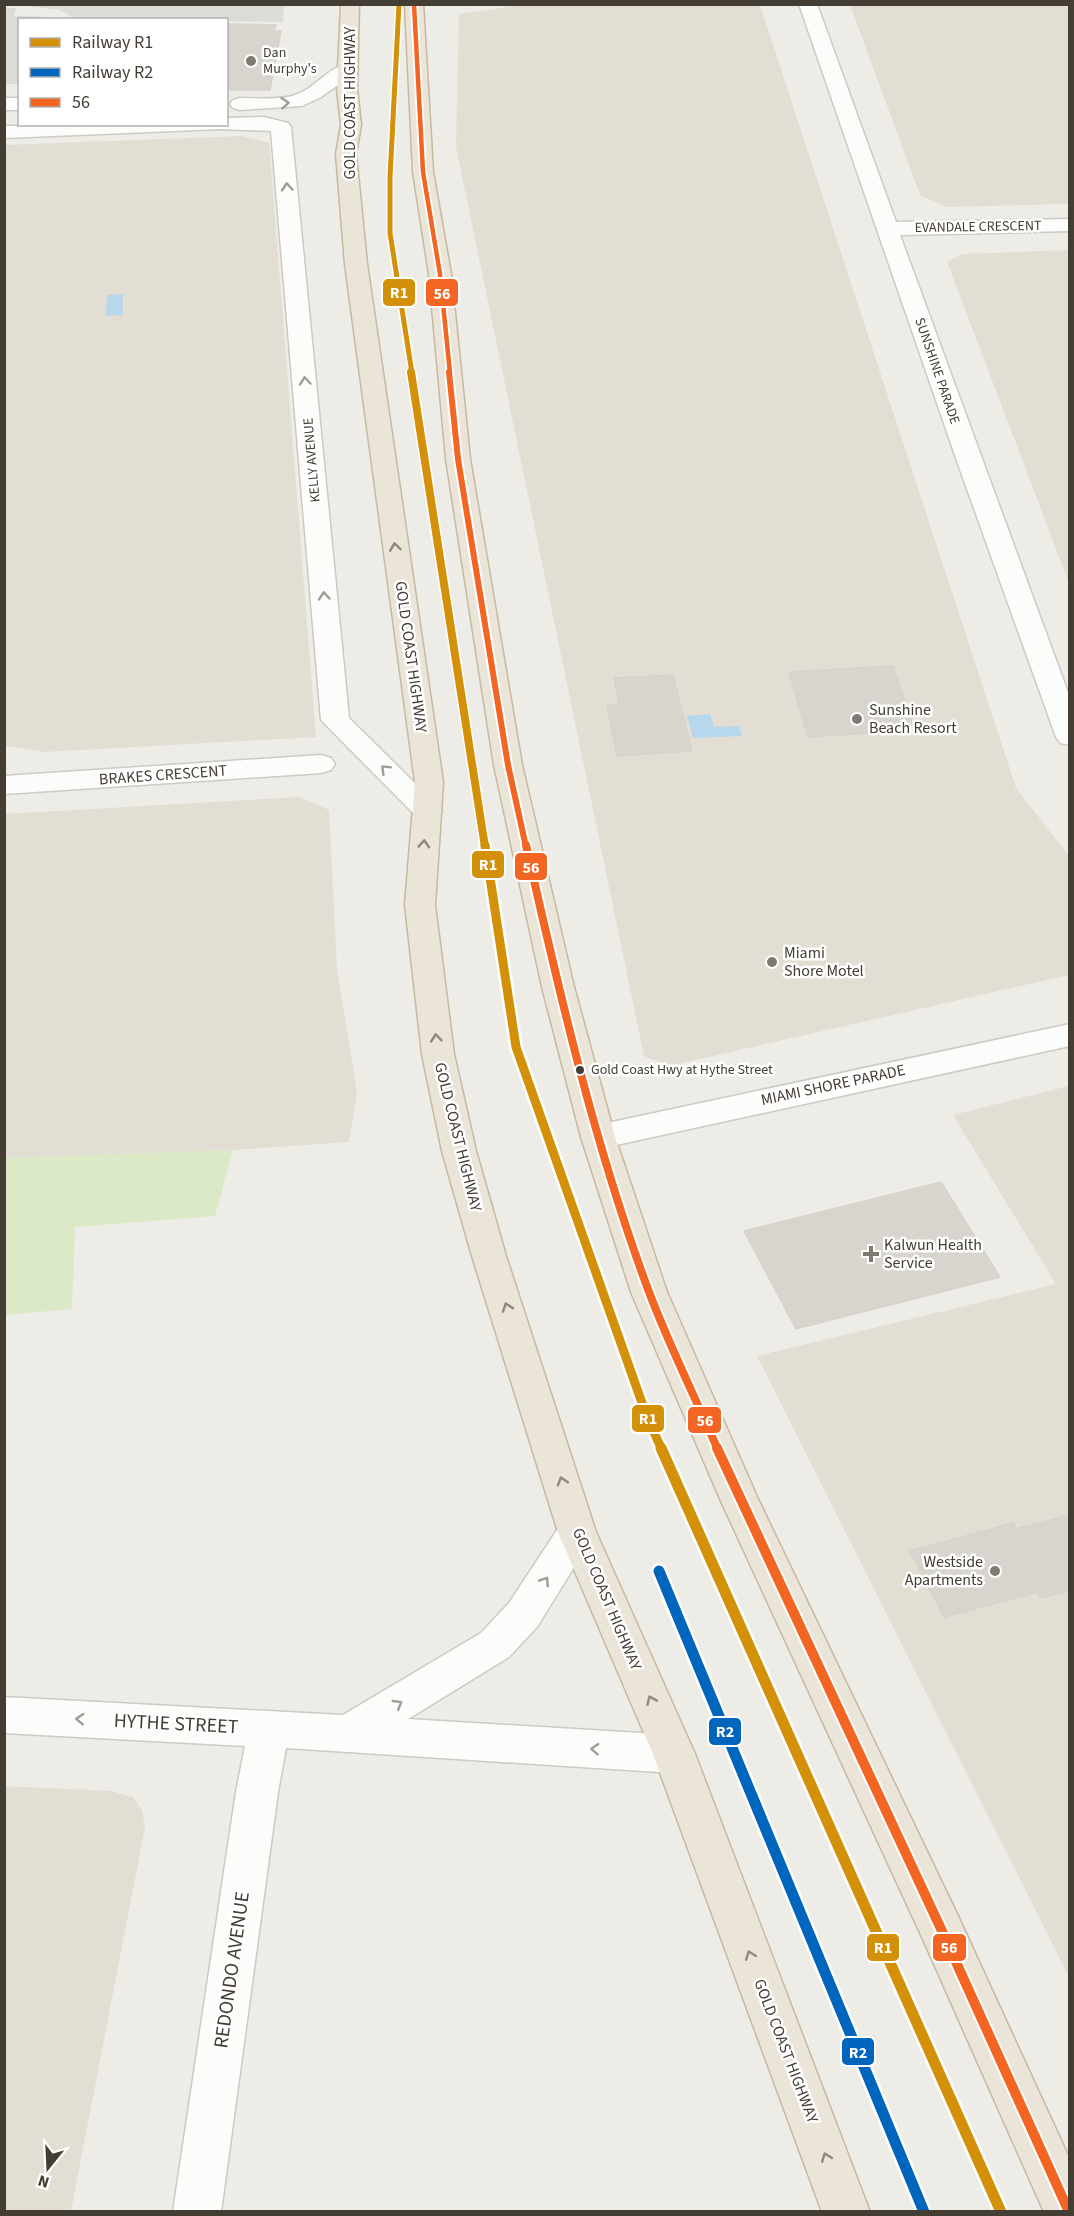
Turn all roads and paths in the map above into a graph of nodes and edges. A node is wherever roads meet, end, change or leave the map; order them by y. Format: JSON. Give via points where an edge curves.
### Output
{"nodes":[{"id":1,"x":350,"y":4,"type":"edge"},
{"id":2,"x":414,"y":4,"type":"edge"},
{"id":3,"x":808,"y":4,"type":"edge"},
{"id":4,"x":348,"y":69,"type":"junction"},
{"id":5,"x":228,"y":104,"type":"edge"},
{"id":6,"x":228,"y":124,"type":"edge"},
{"id":7,"x":164,"y":126,"type":"edge"},
{"id":8,"x":4,"y":132,"type":"edge"},
{"id":9,"x":1070,"y":225,"type":"edge"},
{"id":10,"x":887,"y":229,"type":"junction"},
{"id":11,"x":1070,"y":737,"type":"edge"},
{"id":12,"x":321,"y":764,"type":"dead end"},
{"id":13,"x":4,"y":785,"type":"edge"},
{"id":14,"x":427,"y":811,"type":"junction"},
{"id":15,"x":1070,"y":1035,"type":"edge"},
{"id":16,"x":598,"y":1137,"type":"junction"},
{"id":17,"x":577,"y":1532,"type":"junction"},
{"id":18,"x":4,"y":1715,"type":"edge"},
{"id":19,"x":269,"y":1729,"type":"junction"},
{"id":20,"x":348,"y":1734,"type":"junction"},
{"id":21,"x":674,"y":1754,"type":"junction"},
{"id":22,"x":197,"y":2211,"type":"edge"},
{"id":23,"x":846,"y":2211,"type":"edge"},
{"id":24,"x":1069,"y":2211,"type":"edge"}],
"edges":[{"from":1,"to":4,"type":"highway","name":"GOLD COAST HIGHWAY"},
{"from":2,"to":16,"type":"highway","via":[[423,172],[440,274],[458,459],[508,765],[558,987]]},
{"from":3,"to":10,"type":"street","name":"SUNSHINE PARADE"},
{"from":5,"to":4,"type":"street","one_way":true,"via":[[295,102]]},
{"from":14,"to":4,"type":"highway","name":"GOLD COAST HIGHWAY","one_way":true,"via":[[429,782],[356,264],[346,154],[351,125]]},
{"from":14,"to":6,"type":"street","name":"KELLY AVENUE","one_way":true,"via":[[335,720],[281,127],[264,123]]},
{"from":7,"to":8,"type":"street"},
{"from":9,"to":10,"type":"street","name":"EVANDALE CRESCENT"},
{"from":10,"to":11,"type":"street","name":"SUNSHINE PARADE"},
{"from":12,"to":13,"type":"street","name":"BRAKES CRESCENT"},
{"from":17,"to":14,"type":"highway","name":"GOLD COAST HIGHWAY","one_way":true,"via":[[489,1256],[459,1151],[438,1054],[420,905]]},
{"from":15,"to":16,"type":"street","name":"MIAMI SHORE PARADE"},
{"from":16,"to":24,"type":"highway","via":[[649,1292],[739,1498]]},
{"from":20,"to":17,"type":"street","one_way":true,"via":[[495,1645],[523,1615]]},
{"from":21,"to":17,"type":"highway","name":"GOLD COAST HIGHWAY","one_way":true},
{"from":19,"to":18,"type":"street","name":"HYTHE STREET","one_way":true},
{"from":19,"to":20,"type":"street","name":"HYTHE STREET"},
{"from":19,"to":22,"type":"street","name":"REDONDO AVENUE"},
{"from":21,"to":20,"type":"street","name":"HYTHE STREET","one_way":true},
{"from":23,"to":21,"type":"highway","name":"GOLD COAST HIGHWAY","one_way":true}]}
